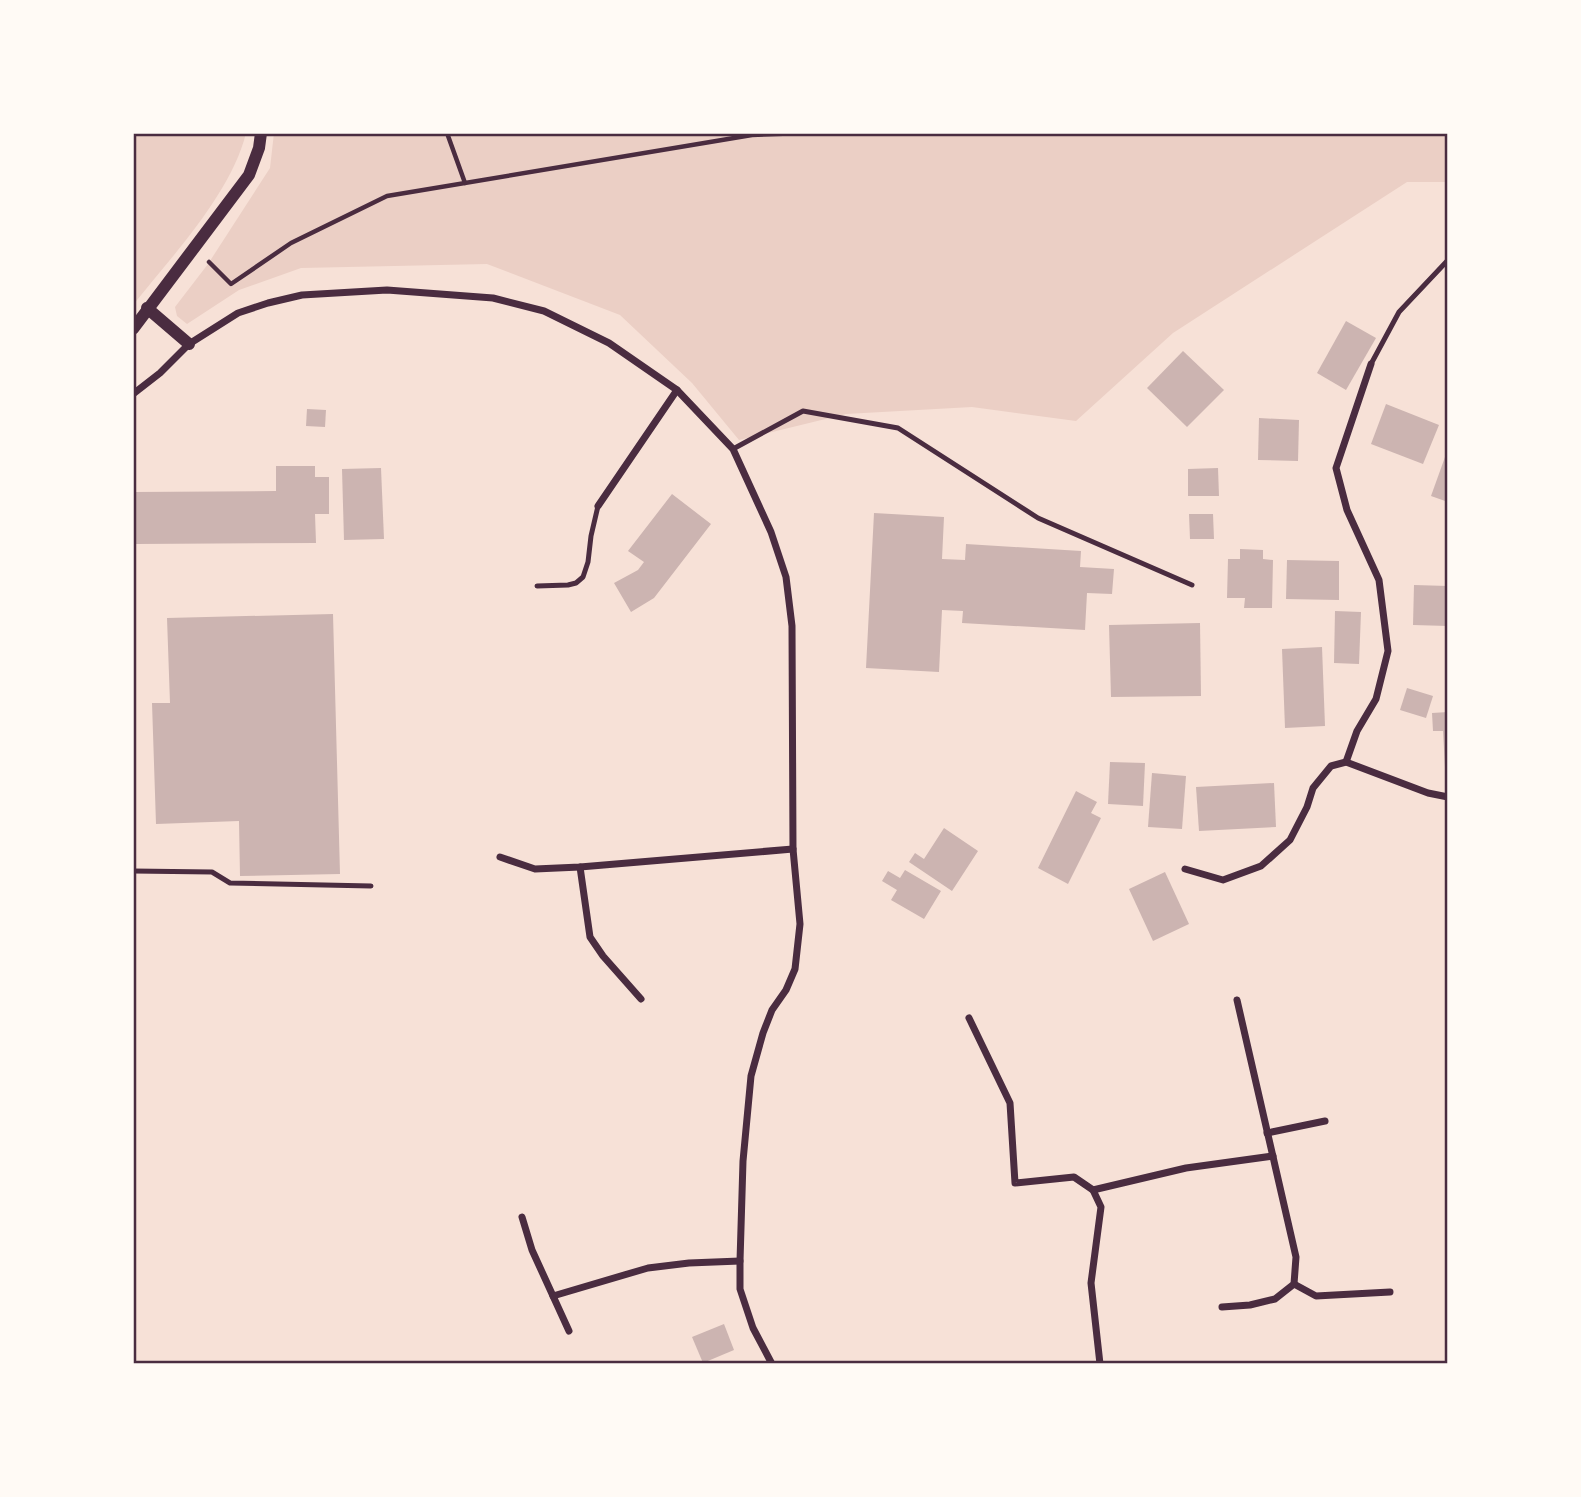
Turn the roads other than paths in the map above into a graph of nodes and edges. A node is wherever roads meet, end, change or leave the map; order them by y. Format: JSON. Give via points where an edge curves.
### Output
{"nodes":[{"id":1,"x":261,"y":133,"type":"edge"},
{"id":2,"x":1448,"y":260,"type":"edge"},
{"id":3,"x":147,"y":308,"type":"junction"},
{"id":4,"x":133,"y":328,"type":"edge"},
{"id":5,"x":188,"y":344,"type":"junction"},
{"id":6,"x":1371,"y":364,"type":"joint"},
{"id":7,"x":677,"y":390,"type":"junction"},
{"id":8,"x":133,"y":394,"type":"edge"},
{"id":9,"x":733,"y":449,"type":"junction"},
{"id":10,"x":598,"y":506,"type":"joint"},
{"id":11,"x":1192,"y":585,"type":"dead end"},
{"id":12,"x":537,"y":586,"type":"dead end"},
{"id":13,"x":1346,"y":762,"type":"junction"},
{"id":14,"x":1448,"y":797,"type":"edge"},
{"id":15,"x":793,"y":849,"type":"junction"},
{"id":16,"x":500,"y":857,"type":"dead end"},
{"id":17,"x":580,"y":867,"type":"junction"},
{"id":18,"x":1185,"y":869,"type":"dead end"},
{"id":19,"x":133,"y":871,"type":"edge"},
{"id":20,"x":370,"y":886,"type":"dead end"},
{"id":21,"x":641,"y":999,"type":"dead end"},
{"id":22,"x":1237,"y":1000,"type":"dead end"},
{"id":23,"x":969,"y":1018,"type":"dead end"},
{"id":24,"x":1325,"y":1121,"type":"dead end"},
{"id":25,"x":1267,"y":1133,"type":"junction"},
{"id":26,"x":1273,"y":1156,"type":"junction"},
{"id":27,"x":1093,"y":1190,"type":"junction"},
{"id":28,"x":522,"y":1217,"type":"dead end"},
{"id":29,"x":740,"y":1261,"type":"junction"},
{"id":30,"x":1294,"y":1284,"type":"junction"},
{"id":31,"x":1390,"y":1292,"type":"dead end"},
{"id":32,"x":553,"y":1296,"type":"junction"},
{"id":33,"x":1222,"y":1307,"type":"dead end"},
{"id":34,"x":569,"y":1331,"type":"dead end"},
{"id":35,"x":772,"y":1364,"type":"edge"},
{"id":36,"x":1100,"y":1364,"type":"edge"}],
"edges":[{"from":1,"to":3,"type":"street","via":[[249,175]]},
{"from":2,"to":6,"type":"lane","via":[[1399,312]]},
{"from":3,"to":4,"type":"street"},
{"from":3,"to":5,"type":"street"},
{"from":5,"to":7,"type":"street","via":[[238,313],[302,295],[387,290],[493,298],[544,311],[609,343]]},
{"from":5,"to":8,"type":"street"},
{"from":6,"to":13,"type":"street","via":[[1336,468],[1347,510],[1379,580],[1388,651],[1376,699]]},
{"from":7,"to":9,"type":"street"},
{"from":7,"to":10,"type":"street"},
{"from":9,"to":11,"type":"lane","via":[[803,411],[898,428],[1038,518]]},
{"from":9,"to":15,"type":"street","via":[[786,577],[792,626]]},
{"from":10,"to":12,"type":"lane","via":[[583,577],[568,585]]},
{"from":13,"to":14,"type":"street"},
{"from":13,"to":18,"type":"street","via":[[1331,766],[1313,788],[1290,840],[1261,866],[1223,880]]},
{"from":15,"to":17,"type":"street"},
{"from":15,"to":29,"type":"street","via":[[800,924],[796,969],[772,1010],[751,1076]]},
{"from":16,"to":17,"type":"street","via":[[535,869]]},
{"from":17,"to":21,"type":"street","via":[[590,937]]},
{"from":19,"to":20,"type":"lane","via":[[212,872],[230,883]]},
{"from":22,"to":25,"type":"street"},
{"from":23,"to":27,"type":"street","via":[[1010,1103],[1015,1182],[1074,1177]]},
{"from":24,"to":25,"type":"street"},
{"from":25,"to":26,"type":"street"},
{"from":26,"to":27,"type":"street","via":[[1186,1168]]},
{"from":26,"to":30,"type":"street","via":[[1296,1258]]},
{"from":27,"to":36,"type":"street","via":[[1101,1207],[1091,1283]]},
{"from":28,"to":32,"type":"street"},
{"from":29,"to":32,"type":"street","via":[[648,1268]]},
{"from":29,"to":35,"type":"street","via":[[740,1289],[752,1328]]},
{"from":30,"to":31,"type":"street","via":[[1316,1296]]},
{"from":30,"to":33,"type":"street","via":[[1275,1299]]},
{"from":32,"to":34,"type":"street"}]}
